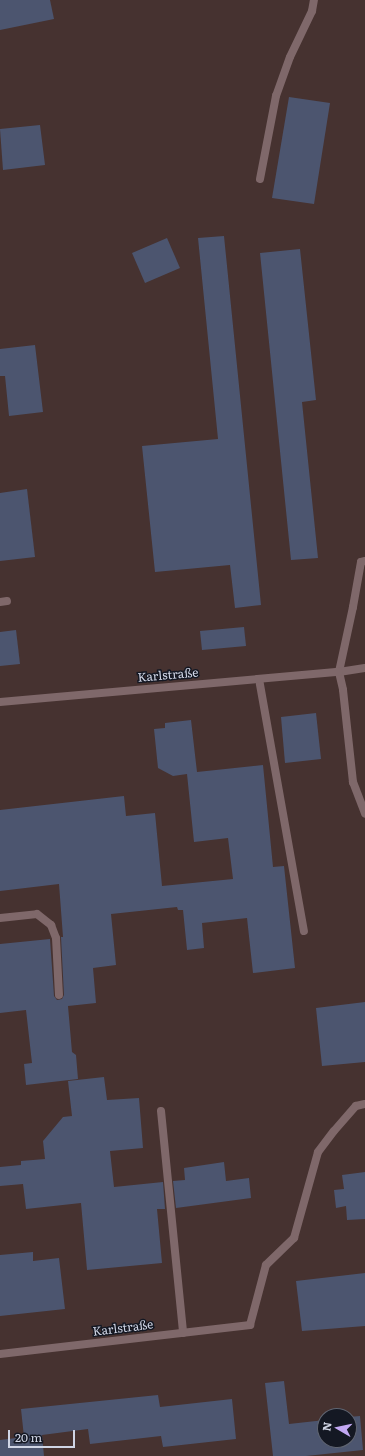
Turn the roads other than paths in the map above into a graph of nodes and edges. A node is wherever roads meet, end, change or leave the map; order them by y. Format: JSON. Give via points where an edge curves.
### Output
{"nodes":[{"id":1,"x":314,"y":0,"type":"edge"},
{"id":2,"x":260,"y":179,"type":"dead end"},
{"id":3,"x":365,"y":561,"type":"edge"},
{"id":4,"x":365,"y":668,"type":"edge"},
{"id":5,"x":338,"y":672,"type":"junction"},
{"id":6,"x":259,"y":679,"type":"junction"},
{"id":7,"x":0,"y":702,"type":"edge"},
{"id":8,"x":365,"y":814,"type":"edge"},
{"id":9,"x":0,"y":918,"type":"edge"},
{"id":10,"x":304,"y":931,"type":"dead end"},
{"id":11,"x":59,"y":995,"type":"dead end"},
{"id":12,"x":365,"y":1104,"type":"edge"},
{"id":13,"x":161,"y":1111,"type":"dead end"},
{"id":14,"x":183,"y":1333,"type":"junction"},
{"id":15,"x":0,"y":1354,"type":"edge"}],
"edges":[{"from":1,"to":2,"type":"street","via":[[312,11],[290,57],[276,96]]},
{"from":3,"to":5,"type":"street","via":[[361,562]]},
{"from":4,"to":5,"type":"street","name":"Karlstraße"},
{"from":5,"to":6,"type":"street","name":"Karlstraße"},
{"from":5,"to":8,"type":"street","via":[[353,782]]},
{"from":6,"to":7,"type":"street","name":"Karlstraße"},
{"from":6,"to":10,"type":"street"},
{"from":9,"to":11,"type":"street","via":[[37,914],[51,925],[56,938]]},
{"from":12,"to":14,"type":"street","name":"Karlstraße","via":[[356,1106],[318,1152],[294,1238],[266,1265],[250,1325]]},
{"from":13,"to":14,"type":"street"},
{"from":14,"to":15,"type":"street","name":"Karlstraße"}]}
